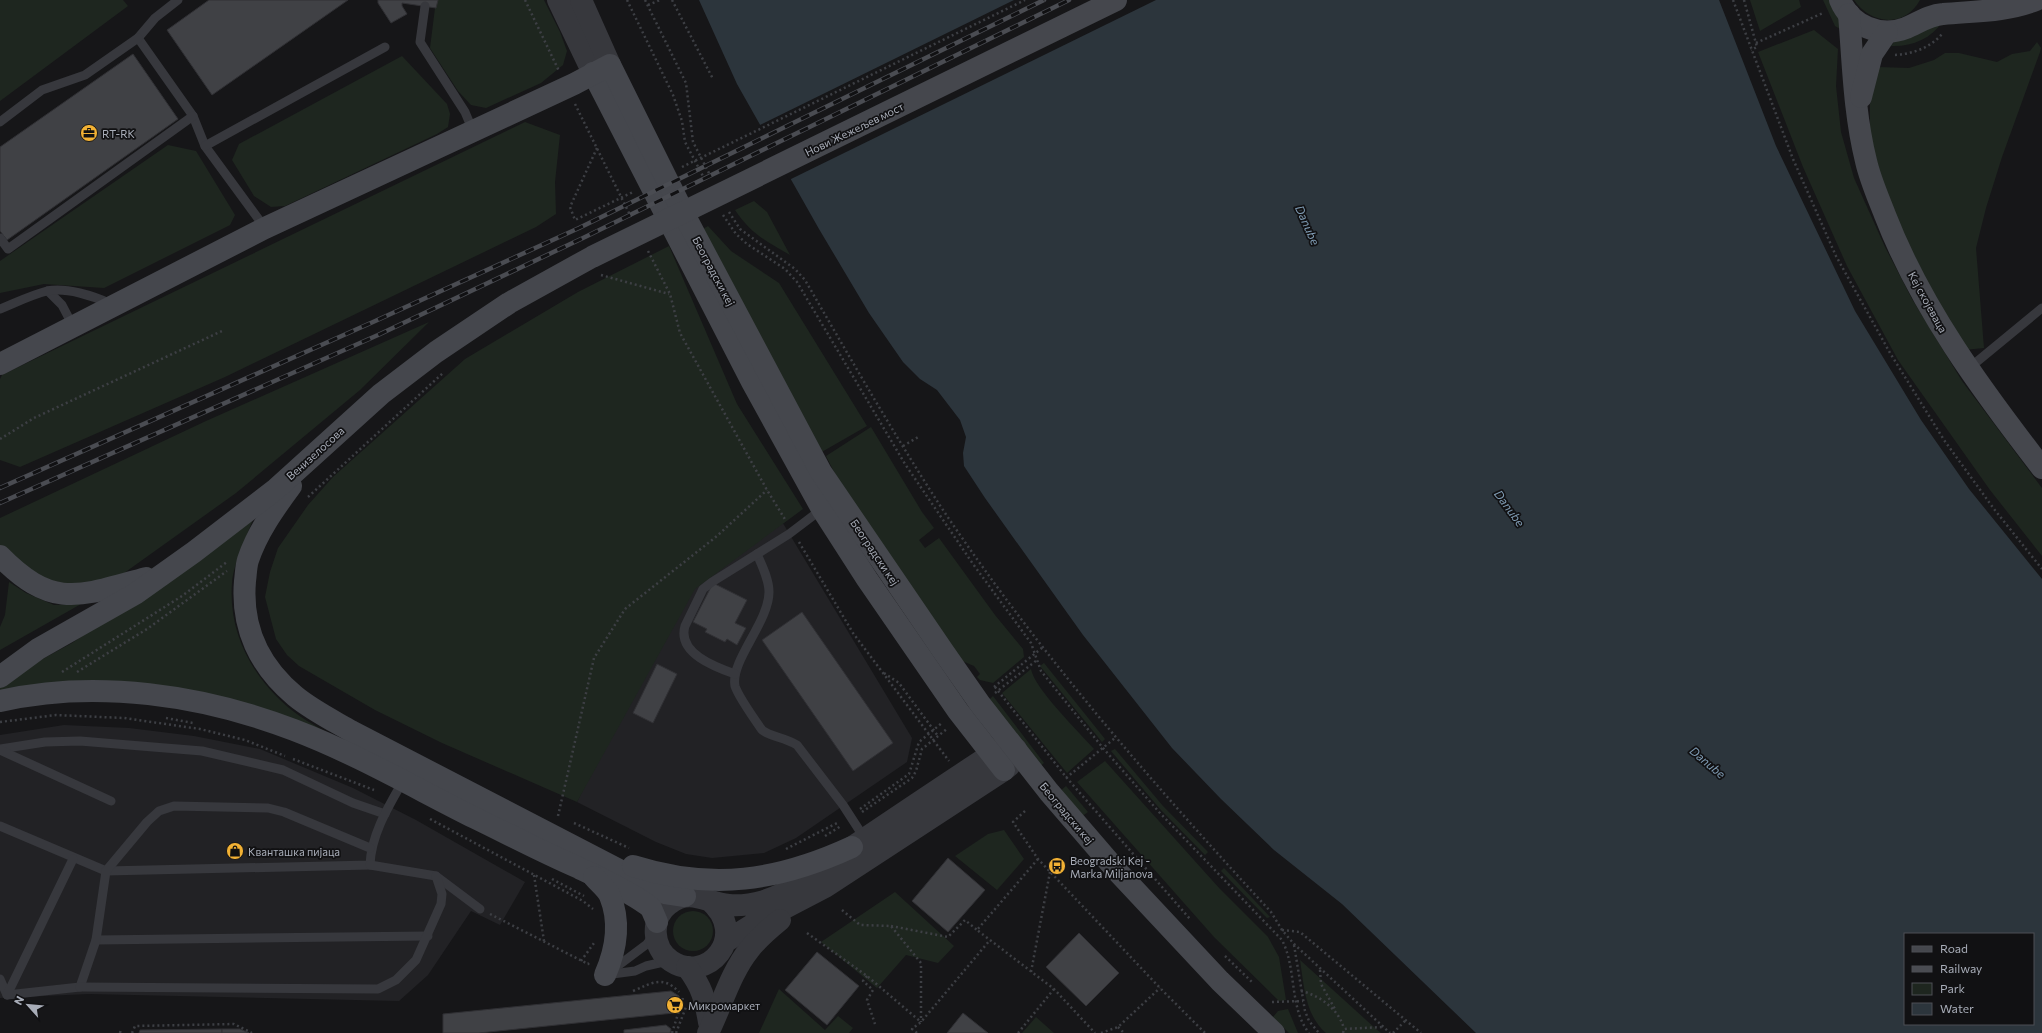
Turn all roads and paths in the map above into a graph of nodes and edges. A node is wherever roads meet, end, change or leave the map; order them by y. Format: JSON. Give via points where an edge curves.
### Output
{"nodes":[{"id":1,"x":178,"y":0,"type":"edge"},
{"id":2,"x":525,"y":0,"type":"edge"},
{"id":3,"x":558,"y":0,"type":"edge"},
{"id":4,"x":580,"y":0,"type":"edge"},
{"id":5,"x":628,"y":0,"type":"edge"},
{"id":6,"x":645,"y":0,"type":"edge"},
{"id":7,"x":660,"y":0,"type":"edge"},
{"id":8,"x":672,"y":0,"type":"edge"},
{"id":9,"x":1025,"y":0,"type":"edge"},
{"id":10,"x":1116,"y":0,"type":"edge"},
{"id":11,"x":1734,"y":0,"type":"edge"},
{"id":12,"x":1744,"y":0,"type":"edge"},
{"id":13,"x":1934,"y":0,"type":"edge"},
{"id":14,"x":2027,"y":1,"type":"edge"},
{"id":15,"x":648,"y":5,"type":"junction"},
{"id":16,"x":424,"y":6,"type":"dead end"},
{"id":17,"x":1845,"y":7,"type":"edge"},
{"id":18,"x":1823,"y":13,"type":"dead end"},
{"id":19,"x":1916,"y":22,"type":"junction"},
{"id":20,"x":1887,"y":32,"type":"junction"},
{"id":21,"x":138,"y":38,"type":"junction"},
{"id":22,"x":1756,"y":43,"type":"junction"},
{"id":23,"x":385,"y":47,"type":"dead end"},
{"id":24,"x":1751,"y":50,"type":"junction"},
{"id":25,"x":601,"y":69,"type":"junction"},
{"id":26,"x":560,"y":71,"type":"dead end"},
{"id":27,"x":713,"y":79,"type":"dead end"},
{"id":28,"x":573,"y":99,"type":"dead end"},
{"id":29,"x":1858,"y":114,"type":"junction"},
{"id":30,"x":193,"y":116,"type":"junction"},
{"id":31,"x":0,"y":122,"type":"edge"},
{"id":32,"x":473,"y":131,"type":"junction"},
{"id":33,"x":205,"y":146,"type":"junction"},
{"id":34,"x":597,"y":148,"type":"junction"},
{"id":35,"x":675,"y":171,"type":"dead end"},
{"id":36,"x":706,"y":182,"type":"dead end"},
{"id":37,"x":714,"y":184,"type":"dead end"},
{"id":38,"x":640,"y":188,"type":"dead end"},
{"id":39,"x":725,"y":205,"type":"dead end"},
{"id":40,"x":720,"y":209,"type":"dead end"},
{"id":41,"x":635,"y":224,"type":"dead end"},
{"id":42,"x":265,"y":228,"type":"junction"},
{"id":43,"x":0,"y":238,"type":"edge"},
{"id":44,"x":645,"y":245,"type":"dead end"},
{"id":45,"x":596,"y":266,"type":"junction"},
{"id":46,"x":48,"y":291,"type":"junction"},
{"id":47,"x":670,"y":294,"type":"junction"},
{"id":48,"x":114,"y":305,"type":"junction"},
{"id":49,"x":2042,"y":308,"type":"edge"},
{"id":50,"x":0,"y":309,"type":"edge"},
{"id":51,"x":73,"y":326,"type":"junction"},
{"id":52,"x":222,"y":331,"type":"dead end"},
{"id":53,"x":0,"y":364,"type":"edge"},
{"id":54,"x":1968,"y":369,"type":"junction"},
{"id":55,"x":445,"y":372,"type":"dead end"},
{"id":56,"x":920,"y":436,"type":"dead end"},
{"id":57,"x":0,"y":440,"type":"edge"},
{"id":58,"x":903,"y":446,"type":"junction"},
{"id":59,"x":316,"y":452,"type":"junction"},
{"id":60,"x":2042,"y":468,"type":"edge"},
{"id":61,"x":767,"y":490,"type":"junction"},
{"id":62,"x":303,"y":503,"type":"dead end"},
{"id":63,"x":822,"y":509,"type":"junction"},
{"id":64,"x":793,"y":532,"type":"junction"},
{"id":65,"x":757,"y":554,"type":"junction"},
{"id":66,"x":0,"y":556,"type":"edge"},
{"id":67,"x":240,"y":564,"type":"junction"},
{"id":68,"x":2042,"y":569,"type":"edge"},
{"id":69,"x":163,"y":574,"type":"junction"},
{"id":70,"x":1043,"y":647,"type":"junction"},
{"id":71,"x":38,"y":649,"type":"junction"},
{"id":72,"x":1035,"y":654,"type":"junction"},
{"id":73,"x":1037,"y":660,"type":"junction"},
{"id":74,"x":0,"y":664,"type":"edge"},
{"id":75,"x":76,"y":672,"type":"dead end"},
{"id":76,"x":882,"y":672,"type":"junction"},
{"id":77,"x":735,"y":674,"type":"junction"},
{"id":78,"x":0,"y":677,"type":"edge"},
{"id":79,"x":995,"y":687,"type":"junction"},
{"id":80,"x":991,"y":689,"type":"dead end"},
{"id":81,"x":998,"y":691,"type":"junction"},
{"id":82,"x":51,"y":692,"type":"junction"},
{"id":83,"x":991,"y":696,"type":"dead end"},
{"id":84,"x":0,"y":701,"type":"edge"},
{"id":85,"x":945,"y":721,"type":"dead end"},
{"id":86,"x":954,"y":724,"type":"dead end"},
{"id":87,"x":933,"y":729,"type":"junction"},
{"id":88,"x":928,"y":734,"type":"junction"},
{"id":89,"x":938,"y":736,"type":"junction"},
{"id":90,"x":1115,"y":738,"type":"junction"},
{"id":91,"x":932,"y":740,"type":"junction"},
{"id":92,"x":1103,"y":748,"type":"junction"},
{"id":93,"x":0,"y":749,"type":"edge"},
{"id":94,"x":1016,"y":749,"type":"junction"},
{"id":95,"x":950,"y":762,"type":"dead end"},
{"id":96,"x":998,"y":762,"type":"junction"},
{"id":97,"x":1066,"y":777,"type":"junction"},
{"id":98,"x":403,"y":781,"type":"junction"},
{"id":99,"x":1061,"y":782,"type":"dead end"},
{"id":100,"x":110,"y":801,"type":"dead end"},
{"id":101,"x":1025,"y":811,"type":"dead end"},
{"id":102,"x":551,"y":813,"type":"dead end"},
{"id":103,"x":385,"y":814,"type":"junction"},
{"id":104,"x":558,"y":816,"type":"junction"},
{"id":105,"x":851,"y":817,"type":"junction"},
{"id":106,"x":565,"y":819,"type":"dead end"},
{"id":107,"x":572,"y":822,"type":"dead end"},
{"id":108,"x":0,"y":826,"type":"edge"},
{"id":109,"x":822,"y":838,"type":"dead end"},
{"id":110,"x":858,"y":843,"type":"junction"},
{"id":111,"x":568,"y":844,"type":"junction"},
{"id":112,"x":370,"y":848,"type":"junction"},
{"id":113,"x":632,"y":849,"type":"dead end"},
{"id":114,"x":784,"y":850,"type":"dead end"},
{"id":115,"x":73,"y":859,"type":"junction"},
{"id":116,"x":1038,"y":859,"type":"junction"},
{"id":117,"x":370,"y":865,"type":"junction"},
{"id":118,"x":106,"y":871,"type":"junction"},
{"id":119,"x":1050,"y":872,"type":"junction"},
{"id":120,"x":591,"y":873,"type":"junction"},
{"id":121,"x":534,"y":875,"type":"dead end"},
{"id":122,"x":436,"y":876,"type":"junction"},
{"id":123,"x":685,"y":896,"type":"junction"},
{"id":124,"x":807,"y":898,"type":"junction"},
{"id":125,"x":709,"y":900,"type":"junction"},
{"id":126,"x":480,"y":909,"type":"joint"},
{"id":127,"x":842,"y":910,"type":"dead end"},
{"id":128,"x":1192,"y":921,"type":"dead end"},
{"id":129,"x":891,"y":926,"type":"junction"},
{"id":130,"x":656,"y":928,"type":"junction"},
{"id":131,"x":977,"y":930,"type":"junction"},
{"id":132,"x":1282,"y":930,"type":"junction"},
{"id":133,"x":806,"y":933,"type":"dead end"},
{"id":134,"x":428,"y":936,"type":"junction"},
{"id":135,"x":96,"y":940,"type":"junction"},
{"id":136,"x":990,"y":940,"type":"junction"},
{"id":137,"x":544,"y":941,"type":"junction"},
{"id":138,"x":1294,"y":944,"type":"junction"},
{"id":139,"x":723,"y":947,"type":"junction"},
{"id":140,"x":1224,"y":955,"type":"dead end"},
{"id":141,"x":678,"y":964,"type":"junction"},
{"id":142,"x":1320,"y":969,"type":"junction"},
{"id":143,"x":597,"y":970,"type":"junction"},
{"id":144,"x":1031,"y":972,"type":"junction"},
{"id":145,"x":867,"y":976,"type":"junction"},
{"id":146,"x":0,"y":979,"type":"edge"},
{"id":147,"x":80,"y":987,"type":"junction"},
{"id":148,"x":1257,"y":987,"type":"dead end"},
{"id":149,"x":1160,"y":988,"type":"junction"},
{"id":150,"x":1054,"y":989,"type":"junction"},
{"id":151,"x":633,"y":991,"type":"dead end"},
{"id":152,"x":1301,"y":991,"type":"junction"},
{"id":153,"x":7,"y":994,"type":"junction"},
{"id":154,"x":1267,"y":998,"type":"dead end"},
{"id":155,"x":1296,"y":1002,"type":"junction"},
{"id":156,"x":1303,"y":1002,"type":"junction"},
{"id":157,"x":687,"y":1003,"type":"dead end"},
{"id":158,"x":1337,"y":1013,"type":"junction"},
{"id":159,"x":1406,"y":1020,"type":"junction"},
{"id":160,"x":921,"y":1022,"type":"junction"},
{"id":161,"x":876,"y":1024,"type":"dead end"},
{"id":162,"x":1118,"y":1027,"type":"junction"},
{"id":163,"x":1384,"y":1027,"type":"junction"},
{"id":164,"x":121,"y":1029,"type":"dead end"},
{"id":165,"x":708,"y":1029,"type":"edge"},
{"id":166,"x":1344,"y":1029,"type":"junction"},
{"id":167,"x":120,"y":1033,"type":"edge"},
{"id":168,"x":132,"y":1033,"type":"edge"},
{"id":169,"x":252,"y":1033,"type":"edge"},
{"id":170,"x":672,"y":1033,"type":"edge"},
{"id":171,"x":676,"y":1033,"type":"edge"},
{"id":172,"x":917,"y":1033,"type":"edge"},
{"id":173,"x":1018,"y":1033,"type":"edge"},
{"id":174,"x":1095,"y":1033,"type":"edge"},
{"id":175,"x":1101,"y":1033,"type":"edge"},
{"id":176,"x":1124,"y":1033,"type":"edge"},
{"id":177,"x":1205,"y":1033,"type":"edge"},
{"id":178,"x":1274,"y":1033,"type":"edge"},
{"id":179,"x":1309,"y":1033,"type":"edge"},
{"id":180,"x":1319,"y":1033,"type":"edge"},
{"id":181,"x":1342,"y":1033,"type":"edge"},
{"id":182,"x":1390,"y":1033,"type":"edge"},
{"id":183,"x":1393,"y":1033,"type":"edge"},
{"id":184,"x":1421,"y":1033,"type":"edge"}],
"edges":[{"from":1,"to":21,"type":"lane","via":[[155,18]]},
{"from":2,"to":26,"type":"path"},
{"from":3,"to":25,"type":"street","name":"Београдски кеј"},
{"from":4,"to":25,"type":"street","name":"Београдски кеј"},
{"from":5,"to":36,"type":"path","via":[[673,95],[682,121],[685,142]]},
{"from":6,"to":15,"type":"path"},
{"from":7,"to":15,"type":"path"},
{"from":8,"to":27,"type":"path"},
{"from":9,"to":35,"type":"path"},
{"from":10,"to":45,"type":"main road","name":"Нови Жежељев мост"},
{"from":11,"to":24,"type":"path"},
{"from":12,"to":22,"type":"path"},
{"from":13,"to":19,"type":"main road","via":[[1925,15]]},
{"from":14,"to":19,"type":"main road","via":[[2009,8],[1941,14]]},
{"from":15,"to":37,"type":"path","via":[[686,83],[693,142]]},
{"from":16,"to":32,"type":"lane","via":[[420,42]]},
{"from":17,"to":20,"type":"main road","via":[[1866,27]]},
{"from":17,"to":29,"type":"main road","name":"Кеј скојеваца"},
{"from":18,"to":22,"type":"path"},
{"from":19,"to":20,"type":"main road","via":[[1907,28]]},
{"from":20,"to":29,"type":"main road","name":"Кеј скојеваца","via":[[1872,54],[1865,75]]},
{"from":21,"to":30,"type":"lane"},
{"from":21,"to":31,"type":"lane","via":[[85,75],[42,90]]},
{"from":22,"to":24,"type":"path","via":[[1757,47]]},
{"from":23,"to":33,"type":"lane"},
{"from":24,"to":68,"type":"path","via":[[1793,159],[1836,256],[1890,352],[1944,440]]},
{"from":25,"to":32,"type":"main road"},
{"from":25,"to":63,"type":"main road","name":"Београдски кеј","via":[[752,382]]},
{"from":25,"to":94,"type":"main road","name":"Београдски кеј","via":[[686,218],[821,472],[942,651]]},
{"from":28,"to":34,"type":"path"},
{"from":29,"to":54,"type":"main road","name":"Кеј скојеваца","via":[[1866,161],[1896,245]]},
{"from":30,"to":33,"type":"lane"},
{"from":30,"to":43,"type":"lane","via":[[8,250]]},
{"from":32,"to":42,"type":"main road"},
{"from":33,"to":42,"type":"lane"},
{"from":34,"to":38,"type":"path","via":[[570,207],[575,220]]},
{"from":34,"to":41,"type":"path"},
{"from":39,"to":58,"type":"path","via":[[740,229],[795,269],[805,280]]},
{"from":40,"to":72,"type":"path","via":[[736,234],[785,269],[798,282],[905,464],[973,564],[1031,642]]},
{"from":42,"to":48,"type":"main road"},
{"from":44,"to":47,"type":"path"},
{"from":45,"to":47,"type":"path"},
{"from":45,"to":59,"type":"main road","name":"Венизелосова","via":[[510,303],[436,352],[381,394]]},
{"from":46,"to":48,"type":"lane","via":[[79,293]]},
{"from":46,"to":50,"type":"lane"},
{"from":46,"to":51,"type":"lane","via":[[62,305]]},
{"from":47,"to":61,"type":"path","via":[[680,333]]},
{"from":48,"to":51,"type":"main road"},
{"from":49,"to":54,"type":"lane"},
{"from":51,"to":53,"type":"main road"},
{"from":52,"to":57,"type":"path","via":[[34,418]]},
{"from":54,"to":60,"type":"main road","name":"Кеј скојеваца"},
{"from":55,"to":62,"type":"path"},
{"from":56,"to":58,"type":"path"},
{"from":58,"to":70,"type":"path","via":[[970,548]]},
{"from":59,"to":67,"type":"main road","via":[[272,513]]},
{"from":59,"to":69,"type":"main road","name":"Венизелосова","via":[[276,489]]},
{"from":61,"to":64,"type":"path"},
{"from":61,"to":104,"type":"path","via":[[717,536],[626,609],[594,658]]},
{"from":63,"to":64,"type":"lane"},
{"from":63,"to":96,"type":"main road","name":"Београдски кеј","via":[[923,659]]},
{"from":64,"to":65,"type":"lane"},
{"from":64,"to":76,"type":"path","via":[[853,633]]},
{"from":65,"to":77,"type":"lane","via":[[767,580],[768,604]]},
{"from":65,"to":77,"type":"lane","via":[[704,589],[683,632],[684,641],[693,652],[702,659]]},
{"from":66,"to":69,"type":"main road","via":[[17,574],[34,585],[48,592],[67,595],[102,591]]},
{"from":67,"to":75,"type":"path","via":[[147,629]]},
{"from":67,"to":82,"type":"path","via":[[232,560],[224,564],[128,632],[52,678]]},
{"from":67,"to":111,"type":"main road","via":[[248,629],[274,675],[294,695],[314,710],[351,731]]},
{"from":69,"to":71,"type":"main road","name":"Венизелосова","via":[[113,608]]},
{"from":70,"to":72,"type":"path"},
{"from":70,"to":90,"type":"path"},
{"from":71,"to":74,"type":"main road","name":"Венизелосова"},
{"from":71,"to":78,"type":"main road","name":"Венизелосова"},
{"from":72,"to":73,"type":"path"},
{"from":72,"to":79,"type":"path"},
{"from":73,"to":81,"type":"path"},
{"from":73,"to":92,"type":"path","via":[[1041,671]]},
{"from":76,"to":87,"type":"path","via":[[899,683]]},
{"from":76,"to":88,"type":"path"},
{"from":77,"to":105,"type":"lane","via":[[736,687],[762,730],[766,734],[786,738],[797,745]]},
{"from":79,"to":80,"type":"path"},
{"from":79,"to":81,"type":"path"},
{"from":81,"to":83,"type":"path"},
{"from":81,"to":97,"type":"path"},
{"from":82,"to":84,"type":"main road"},
{"from":82,"to":98,"type":"main road","via":[[113,691],[177,698],[228,709],[294,730]]},
{"from":85,"to":87,"type":"path"},
{"from":86,"to":89,"type":"path"},
{"from":87,"to":88,"type":"path"},
{"from":87,"to":89,"type":"path"},
{"from":88,"to":91,"type":"path"},
{"from":88,"to":105,"type":"path","via":[[916,748],[909,774]]},
{"from":89,"to":91,"type":"path"},
{"from":90,"to":92,"type":"path"},
{"from":90,"to":132,"type":"path","via":[[1271,912]]},
{"from":91,"to":95,"type":"path"},
{"from":91,"to":105,"type":"path","via":[[922,749],[912,778]]},
{"from":92,"to":97,"type":"path"},
{"from":92,"to":155,"type":"path","via":[[1159,812],[1276,932],[1290,958]]},
{"from":93,"to":100,"type":"lane"},
{"from":93,"to":103,"type":"lane","via":[[45,742],[80,741],[202,751],[283,770],[353,803]]},
{"from":94,"to":96,"type":"street","via":[[1000,750]]},
{"from":94,"to":178,"type":"main road","name":"Београдски кеј","via":[[1117,871]]},
{"from":96,"to":110,"type":"street"},
{"from":96,"to":124,"type":"street"},
{"from":97,"to":99,"type":"path"},
{"from":97,"to":128,"type":"path"},
{"from":98,"to":103,"type":"lane"},
{"from":98,"to":120,"type":"main road","via":[[482,822]]},
{"from":101,"to":116,"type":"path","via":[[1013,822]]},
{"from":102,"to":104,"type":"path"},
{"from":103,"to":112,"type":"lane"},
{"from":104,"to":106,"type":"path"},
{"from":105,"to":109,"type":"path"},
{"from":105,"to":110,"type":"lane"},
{"from":105,"to":114,"type":"path"},
{"from":107,"to":113,"type":"path"},
{"from":108,"to":115,"type":"lane"},
{"from":110,"to":111,"type":"main road","via":[[822,861],[777,875],[697,880],[655,873]]},
{"from":110,"to":125,"type":"street","via":[[802,884],[777,897],[759,903],[740,905]]},
{"from":111,"to":123,"type":"main road","via":[[657,890]]},
{"from":112,"to":117,"type":"lane"},
{"from":112,"to":118,"type":"lane","via":[[268,808],[174,806],[159,811],[147,822]]},
{"from":115,"to":118,"type":"lane"},
{"from":115,"to":153,"type":"lane"},
{"from":116,"to":119,"type":"path"},
{"from":116,"to":131,"type":"path"},
{"from":117,"to":118,"type":"lane"},
{"from":117,"to":122,"type":"lane"},
{"from":118,"to":135,"type":"lane"},
{"from":119,"to":144,"type":"path"},
{"from":119,"to":149,"type":"path"},
{"from":120,"to":130,"type":"main road","via":[[651,908]]},
{"from":120,"to":143,"type":"main road","via":[[610,895],[616,925],[616,945]]},
{"from":121,"to":137,"type":"path"},
{"from":122,"to":126,"type":"lane"},
{"from":122,"to":134,"type":"lane","via":[[442,894]]},
{"from":123,"to":125,"type":"street","via":[[698,896]]},
{"from":123,"to":130,"type":"street","via":[[667,905]]},
{"from":124,"to":139,"type":"street","via":[[752,925]]},
{"from":124,"to":165,"type":"street","via":[[748,951],[738,966]]},
{"from":125,"to":139,"type":"street","via":[[725,918],[727,930]]},
{"from":126,"to":137,"type":"path"},
{"from":127,"to":129,"type":"path","via":[[860,925]]},
{"from":129,"to":131,"type":"path","via":[[948,936],[965,920]]},
{"from":129,"to":160,"type":"path","via":[[921,963]]},
{"from":130,"to":141,"type":"street","via":[[660,948]]},
{"from":130,"to":143,"type":"lane","via":[[647,944]]},
{"from":131,"to":136,"type":"path"},
{"from":132,"to":138,"type":"path"},
{"from":132,"to":159,"type":"path","via":[[1300,932]]},
{"from":133,"to":145,"type":"path"},
{"from":134,"to":135,"type":"lane"},
{"from":134,"to":147,"type":"lane","via":[[416,960],[396,980],[378,989]]},
{"from":135,"to":147,"type":"lane"},
{"from":136,"to":144,"type":"path"},
{"from":136,"to":160,"type":"path"},
{"from":137,"to":143,"type":"path"},
{"from":138,"to":142,"type":"path"},
{"from":138,"to":152,"type":"path"},
{"from":139,"to":141,"type":"street","via":[[712,961],[700,966]]},
{"from":139,"to":165,"type":"street","via":[[716,997]]},
{"from":140,"to":148,"type":"path"},
{"from":141,"to":143,"type":"lane","via":[[646,966],[635,972]]},
{"from":141,"to":165,"type":"street","via":[[698,982]]},
{"from":142,"to":158,"type":"path","via":[[1321,984]]},
{"from":142,"to":163,"type":"path"},
{"from":144,"to":150,"type":"path"},
{"from":145,"to":160,"type":"path"},
{"from":145,"to":161,"type":"path","via":[[863,981],[873,990],[866,1000]]},
{"from":146,"to":153,"type":"lane"},
{"from":147,"to":153,"type":"lane"},
{"from":149,"to":162,"type":"path"},
{"from":149,"to":177,"type":"path"},
{"from":150,"to":173,"type":"path"},
{"from":150,"to":174,"type":"path"},
{"from":151,"to":170,"type":"path","via":[[665,981],[683,996]]},
{"from":152,"to":156,"type":"path"},
{"from":152,"to":158,"type":"path","via":[[1318,998]]},
{"from":154,"to":155,"type":"path","via":[[1273,1003]]},
{"from":155,"to":156,"type":"path"},
{"from":155,"to":179,"type":"path","via":[[1303,1024]]},
{"from":156,"to":180,"type":"path","via":[[1309,1021]]},
{"from":157,"to":171,"type":"path"},
{"from":158,"to":166,"type":"path"},
{"from":159,"to":183,"type":"path"},
{"from":159,"to":184,"type":"path"},
{"from":160,"to":172,"type":"path","via":[[912,1029]]},
{"from":162,"to":175,"type":"path"},
{"from":162,"to":176,"type":"path"},
{"from":163,"to":166,"type":"path"},
{"from":163,"to":182,"type":"path"},
{"from":164,"to":167,"type":"path"},
{"from":166,"to":181,"type":"path"},
{"from":168,"to":169,"type":"path","via":[[135,1026],[234,1024]]}]}
